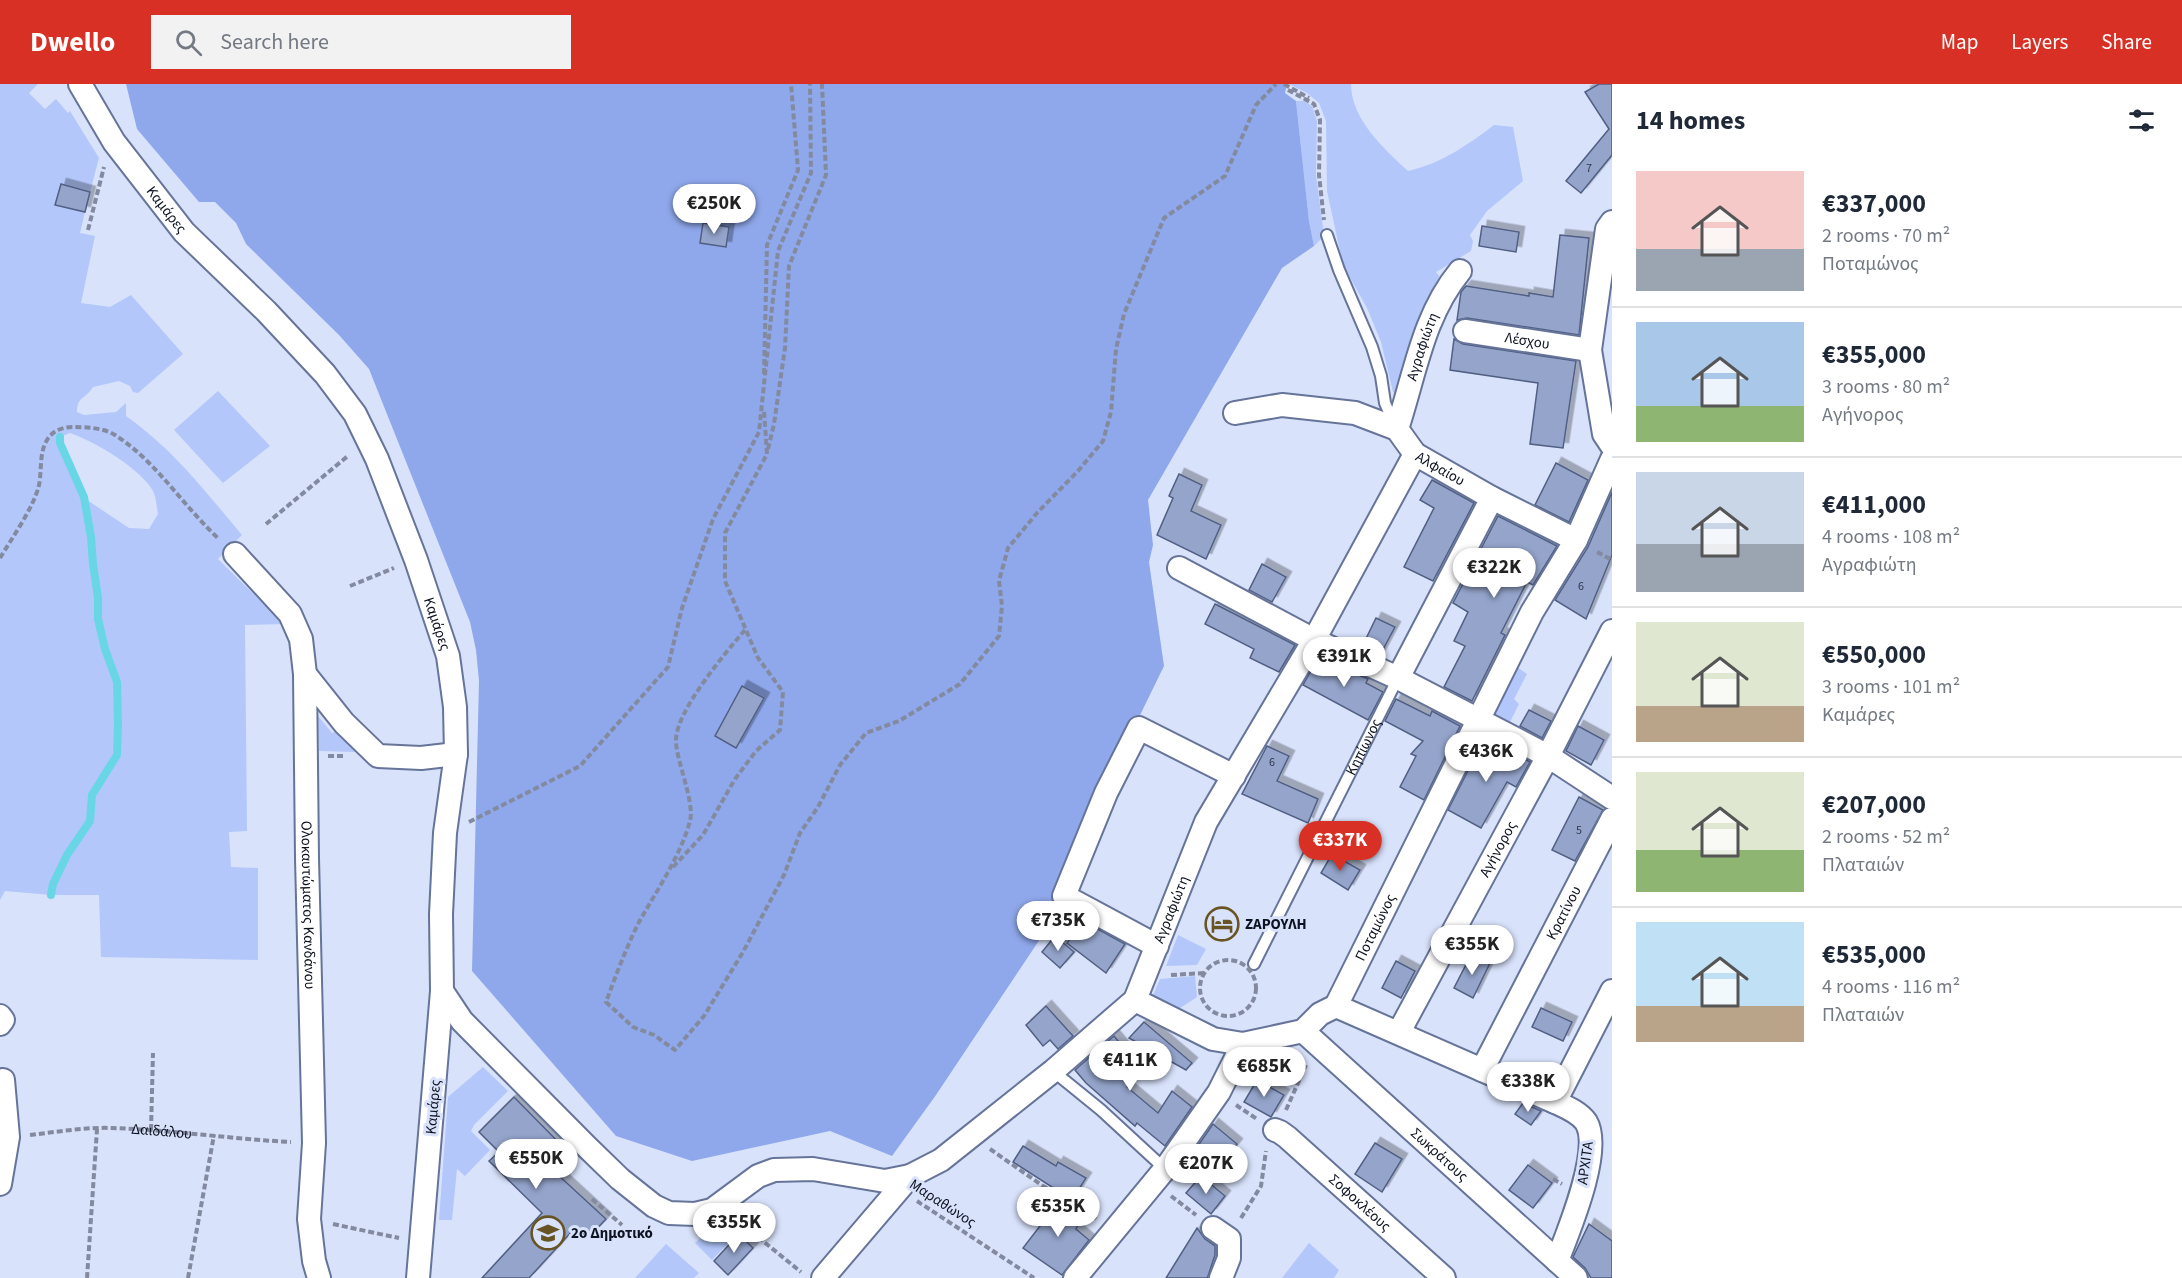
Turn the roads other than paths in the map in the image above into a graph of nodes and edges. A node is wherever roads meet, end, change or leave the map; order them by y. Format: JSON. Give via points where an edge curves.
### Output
{"nodes":[{"id":1,"x":80,"y":84,"type":"edge"},
{"id":2,"x":1612,"y":222,"type":"edge"},
{"id":3,"x":1327,"y":235,"type":"road end"},
{"id":4,"x":1460,"y":271,"type":"dead end"},
{"id":5,"x":1465,"y":331,"type":"dead end"},
{"id":6,"x":1590,"y":350,"type":"junction"},
{"id":7,"x":1235,"y":413,"type":"dead end"},
{"id":8,"x":1396,"y":429,"type":"junction"},
{"id":9,"x":1612,"y":446,"type":"edge"},
{"id":10,"x":1416,"y":454,"type":"junction"},
{"id":11,"x":1612,"y":459,"type":"edge"},
{"id":12,"x":1492,"y":498,"type":"junction"},
{"id":13,"x":1576,"y":540,"type":"junction"},
{"id":14,"x":235,"y":554,"type":"road end"},
{"id":15,"x":1179,"y":568,"type":"dead end"},
{"id":16,"x":1612,"y":631,"type":"edge"},
{"id":17,"x":1314,"y":640,"type":"junction"},
{"id":18,"x":305,"y":674,"type":"junction"},
{"id":19,"x":1398,"y":678,"type":"junction"},
{"id":20,"x":1479,"y":720,"type":"junction"},
{"id":21,"x":456,"y":754,"type":"junction"},
{"id":22,"x":1548,"y":756,"type":"junction"},
{"id":23,"x":1234,"y":776,"type":"junction"},
{"id":24,"x":1612,"y":798,"type":"edge"},
{"id":25,"x":1612,"y":819,"type":"edge"},
{"id":26,"x":1157,"y":946,"type":"junction"},
{"id":27,"x":1254,"y":964,"type":"dead end"},
{"id":28,"x":442,"y":991,"type":"junction"},
{"id":29,"x":1612,"y":991,"type":"edge"},
{"id":30,"x":1135,"y":1000,"type":"junction"},
{"id":31,"x":1336,"y":1006,"type":"junction"},
{"id":32,"x":1303,"y":1031,"type":"junction"},
{"id":33,"x":1399,"y":1032,"type":"junction"},
{"id":34,"x":1243,"y":1044,"type":"junction"},
{"id":35,"x":1482,"y":1070,"type":"junction"},
{"id":36,"x":1053,"y":1071,"type":"junction"},
{"id":37,"x":3,"y":1080,"type":"dead end"},
{"id":38,"x":1555,"y":1102,"type":"junction"},
{"id":39,"x":1276,"y":1130,"type":"road end"},
{"id":40,"x":1165,"y":1168,"type":"junction"},
{"id":41,"x":904,"y":1182,"type":"junction"},
{"id":42,"x":0,"y":1184,"type":"edge"},
{"id":43,"x":1221,"y":1233,"type":"road end"},
{"id":44,"x":1557,"y":1261,"type":"junction"},
{"id":45,"x":319,"y":1278,"type":"edge"},
{"id":46,"x":418,"y":1278,"type":"edge"},
{"id":47,"x":824,"y":1278,"type":"edge"},
{"id":48,"x":1075,"y":1278,"type":"edge"},
{"id":49,"x":1221,"y":1278,"type":"edge"},
{"id":50,"x":1444,"y":1278,"type":"edge"},
{"id":51,"x":1576,"y":1278,"type":"edge"}],
"edges":[{"from":1,"to":21,"type":"street","name":"Καμάρες","via":[[114,142],[184,232],[266,311],[325,374],[355,414],[412,550],[448,656]]},
{"from":2,"to":6,"type":"street","via":[[1607,229]]},
{"from":3,"to":8,"type":"lane","via":[[1372,347],[1385,403]]},
{"from":4,"to":8,"type":"street","name":"Αγραφιώτη","via":[[1428,325]]},
{"from":5,"to":6,"type":"street","name":"Λέσχου"},
{"from":6,"to":9,"type":"street","via":[[1604,434]]},
{"from":7,"to":8,"type":"street","via":[[1282,405],[1354,413]]},
{"from":8,"to":10,"type":"street","name":"Αλφαίου"},
{"from":10,"to":12,"type":"street","name":"Αλφαίου"},
{"from":10,"to":17,"type":"street","name":"Αγραφιώτη"},
{"from":11,"to":13,"type":"street","name":"Ποταμώνος"},
{"from":12,"to":13,"type":"street","name":"Αλφαίου"},
{"from":12,"to":19,"type":"street","name":"Κηπίωνος"},
{"from":13,"to":20,"type":"street","name":"Ποταμώνος","via":[[1532,612]]},
{"from":14,"to":18,"type":"street","name":"Ολοκαυτώματος Κανδάνου","via":[[291,614],[302,639]]},
{"from":15,"to":17,"type":"street"},
{"from":16,"to":22,"type":"street","name":"Αγήνορος"},
{"from":17,"to":19,"type":"street"},
{"from":17,"to":23,"type":"street","name":"Αγραφιώτη"},
{"from":18,"to":21,"type":"street","via":[[344,723],[378,756],[421,758]]},
{"from":18,"to":45,"type":"street","name":"Ολοκαυτώματος Κανδάνου","via":[[314,1143],[309,1220]]},
{"from":19,"to":20,"type":"street"},
{"from":19,"to":27,"type":"lane","name":"Κηπίωνος"},
{"from":20,"to":22,"type":"street"},
{"from":20,"to":31,"type":"street","name":"Ποταμώνος"},
{"from":21,"to":28,"type":"street","name":"Καμάρες","via":[[445,833]]},
{"from":22,"to":24,"type":"street"},
{"from":22,"to":33,"type":"street","name":"Αγήνορος"},
{"from":23,"to":26,"type":"street","name":"Αγραφιώτη","via":[[1206,822]]},
{"from":23,"to":26,"type":"street","via":[[1138,728],[1106,793],[1064,896]]},
{"from":25,"to":35,"type":"street","name":"Κρατίνου"},
{"from":26,"to":30,"type":"street","name":"Αγραφιώτη"},
{"from":28,"to":41,"type":"street","via":[[462,1021],[586,1146],[620,1179],[669,1213],[712,1210],[758,1176],[774,1170],[813,1169]]},
{"from":28,"to":46,"type":"street","name":"Καμάρες"},
{"from":29,"to":38,"type":"street"},
{"from":30,"to":34,"type":"street","name":"Ποταμώνος","via":[[1213,1039]]},
{"from":30,"to":36,"type":"street","name":"Αγραφιώτη"},
{"from":31,"to":32,"type":"street","name":"Ποταμώνος","via":[[1320,1014]]},
{"from":31,"to":33,"type":"street","name":"ΑΡΧΙΤΑ"},
{"from":32,"to":34,"type":"street","name":"Ποταμώνος"},
{"from":32,"to":44,"type":"street","name":"Σωκράτους"},
{"from":33,"to":35,"type":"street","name":"ΑΡΧΙΤΑ"},
{"from":34,"to":40,"type":"street","via":[[1219,1092]]},
{"from":35,"to":38,"type":"street","name":"ΑΡΧΙΤΑ"},
{"from":36,"to":40,"type":"lane"},
{"from":36,"to":41,"type":"street","name":"Αγραφιώτη","via":[[941,1160]]},
{"from":37,"to":42,"type":"street","via":[[8,1137]]},
{"from":38,"to":44,"type":"street","name":"ΑΡΧΙΤΑ","via":[[1585,1121],[1590,1142],[1581,1196]]},
{"from":39,"to":50,"type":"street","name":"Σοφοκλέους"},
{"from":40,"to":48,"type":"street"},
{"from":41,"to":47,"type":"street","name":"Αγραφιώτη"},
{"from":43,"to":49,"type":"street","via":[[1229,1258]]},
{"from":44,"to":51,"type":"street","name":"Σωκράτους"}]}
